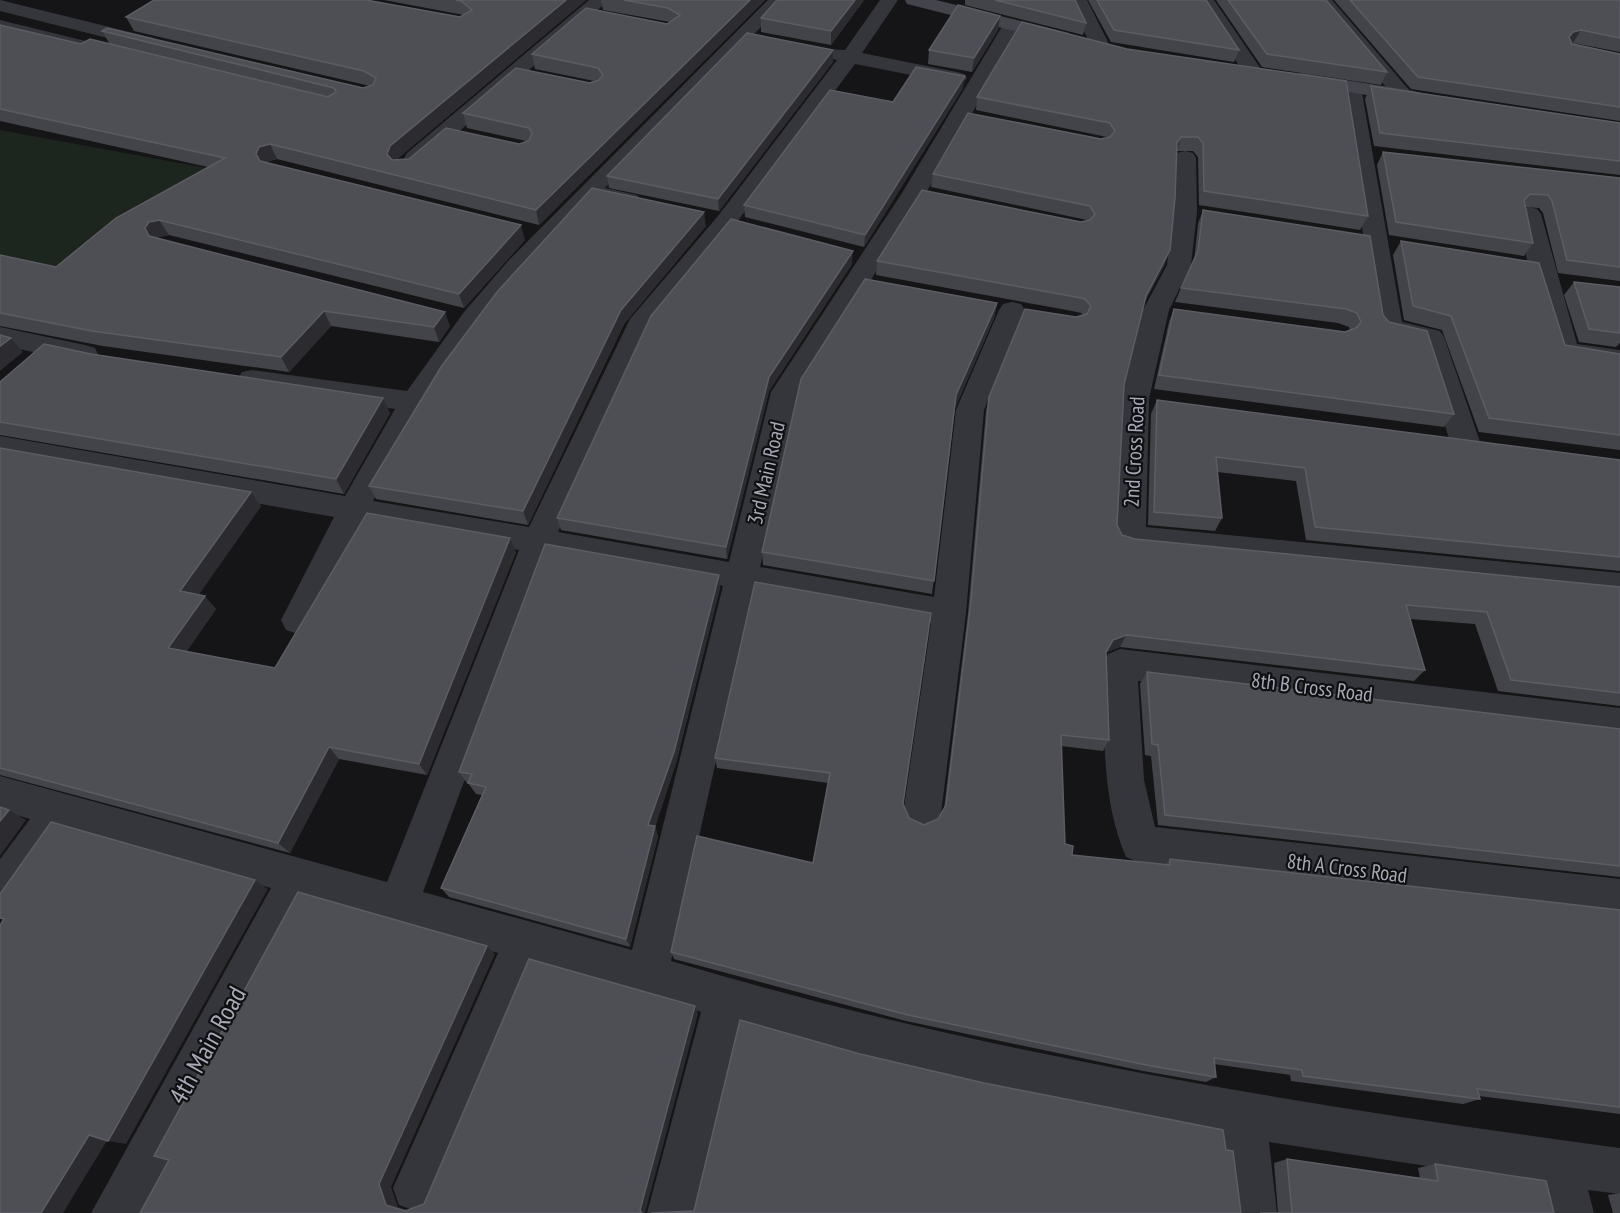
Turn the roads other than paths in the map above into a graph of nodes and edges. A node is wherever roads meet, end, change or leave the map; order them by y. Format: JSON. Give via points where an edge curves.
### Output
{"nodes":[{"id":1,"x":778,"y":0,"type":"edge"},
{"id":2,"x":889,"y":0,"type":"edge"},
{"id":3,"x":914,"y":0,"type":"edge"},
{"id":4,"x":1078,"y":0,"type":"edge"},
{"id":5,"x":1205,"y":0,"type":"edge"},
{"id":6,"x":1322,"y":0,"type":"edge"},
{"id":7,"x":0,"y":5,"type":"edge"},
{"id":8,"x":951,"y":5,"type":"edge"},
{"id":9,"x":603,"y":9,"type":"edge"},
{"id":10,"x":0,"y":23,"type":"edge"},
{"id":11,"x":1013,"y":25,"type":"junction"},
{"id":12,"x":162,"y":46,"type":"edge"},
{"id":13,"x":808,"y":49,"type":"edge"},
{"id":14,"x":1108,"y":49,"type":"joint"},
{"id":15,"x":115,"y":51,"type":"edge"},
{"id":16,"x":850,"y":57,"type":"junction"},
{"id":17,"x":1230,"y":68,"type":"edge"},
{"id":18,"x":1253,"y":72,"type":"junction"},
{"id":19,"x":515,"y":73,"type":"junction"},
{"id":20,"x":537,"y":77,"type":"edge"},
{"id":21,"x":981,"y":83,"type":"junction"},
{"id":22,"x":1351,"y":87,"type":"junction"},
{"id":23,"x":1403,"y":95,"type":"junction"},
{"id":24,"x":1438,"y":100,"type":"edge"},
{"id":25,"x":958,"y":116,"type":"junction"},
{"id":26,"x":981,"y":120,"type":"edge"},
{"id":27,"x":446,"y":132,"type":"junction"},
{"id":28,"x":468,"y":137,"type":"edge"},
{"id":29,"x":1363,"y":154,"type":"junction"},
{"id":30,"x":1386,"y":157,"type":"edge"},
{"id":31,"x":1185,"y":158,"type":"edge"},
{"id":32,"x":405,"y":167,"type":"edge"},
{"id":33,"x":589,"y":192,"type":"junction"},
{"id":34,"x":914,"y":193,"type":"junction"},
{"id":35,"x":938,"y":198,"type":"edge"},
{"id":36,"x":646,"y":204,"type":"edge"},
{"id":37,"x":1529,"y":214,"type":"edge"},
{"id":38,"x":1011,"y":310,"type":"dead end"},
{"id":39,"x":0,"y":336,"type":"edge"},
{"id":40,"x":49,"y":347,"type":"junction"},
{"id":41,"x":115,"y":359,"type":"edge"},
{"id":42,"x":1620,"y":359,"type":"edge"},
{"id":43,"x":25,"y":368,"type":"edge"},
{"id":44,"x":230,"y":375,"type":"edge"},
{"id":45,"x":414,"y":402,"type":"junction"},
{"id":46,"x":1464,"y":442,"type":"edge"},
{"id":47,"x":0,"y":447,"type":"edge"},
{"id":48,"x":354,"y":509,"type":"junction"},
{"id":49,"x":538,"y":541,"type":"junction"},
{"id":50,"x":741,"y":577,"type":"junction"},
{"id":51,"x":1620,"y":586,"type":"edge"},
{"id":52,"x":949,"y":613,"type":"junction"},
{"id":53,"x":298,"y":620,"type":"dead end"},
{"id":54,"x":1620,"y":723,"type":"edge"},
{"id":55,"x":1125,"y":780,"type":"joint"},
{"id":56,"x":0,"y":793,"type":"edge"},
{"id":57,"x":59,"y":810,"type":"junction"},
{"id":58,"x":922,"y":814,"type":"dead end"},
{"id":59,"x":299,"y":877,"type":"junction"},
{"id":60,"x":0,"y":892,"type":"edge"},
{"id":61,"x":1620,"y":899,"type":"edge"},
{"id":62,"x":399,"y":905,"type":"junction"},
{"id":63,"x":524,"y":942,"type":"junction"},
{"id":64,"x":647,"y":975,"type":"junction"},
{"id":65,"x":725,"y":1000,"type":"junction"},
{"id":66,"x":1243,"y":1116,"type":"junction"},
{"id":67,"x":1557,"y":1162,"type":"junction"},
{"id":68,"x":1620,"y":1171,"type":"edge"},
{"id":69,"x":416,"y":1188,"type":"dead end"},
{"id":70,"x":115,"y":1213,"type":"edge"},
{"id":71,"x":671,"y":1213,"type":"edge"},
{"id":72,"x":1253,"y":1213,"type":"edge"},
{"id":73,"x":1570,"y":1213,"type":"edge"}],
"edges":[{"from":1,"to":33,"type":"street","via":[[754,38]]},
{"from":2,"to":16,"type":"street"},
{"from":3,"to":8,"type":"street"},
{"from":4,"to":14,"type":"street"},
{"from":5,"to":18,"type":"street"},
{"from":6,"to":23,"type":"street"},
{"from":7,"to":12,"type":"street"},
{"from":8,"to":11,"type":"street"},
{"from":9,"to":19,"type":"street","via":[[584,14]]},
{"from":10,"to":15,"type":"lane"},
{"from":11,"to":14,"type":"street"},
{"from":11,"to":21,"type":"street","name":"3rd Main Road"},
{"from":13,"to":16,"type":"street"},
{"from":16,"to":21,"type":"street"},
{"from":16,"to":49,"type":"street","via":[[726,222],[639,324]]},
{"from":17,"to":18,"type":"street"},
{"from":18,"to":22,"type":"street"},
{"from":19,"to":20,"type":"street"},
{"from":19,"to":27,"type":"street"},
{"from":21,"to":25,"type":"street","name":"3rd Main Road"},
{"from":22,"to":23,"type":"street"},
{"from":22,"to":29,"type":"street"},
{"from":23,"to":24,"type":"street"},
{"from":25,"to":26,"type":"street"},
{"from":25,"to":34,"type":"street","name":"3rd Main Road"},
{"from":27,"to":28,"type":"street"},
{"from":27,"to":32,"type":"street"},
{"from":29,"to":30,"type":"street"},
{"from":29,"to":46,"type":"street","via":[[1390,328],[1431,337]]},
{"from":31,"to":51,"type":"street","name":"2nd Cross Road","via":[[1196,214],[1179,265],[1147,401],[1130,538]]},
{"from":33,"to":36,"type":"street"},
{"from":33,"to":45,"type":"street","via":[[532,232],[460,318]]},
{"from":34,"to":35,"type":"street"},
{"from":34,"to":50,"type":"street","name":"3rd Main Road","via":[[785,392]]},
{"from":37,"to":42,"type":"street","via":[[1566,352]]},
{"from":38,"to":52,"type":"street","via":[[970,410]]},
{"from":39,"to":40,"type":"street"},
{"from":40,"to":41,"type":"street"},
{"from":40,"to":43,"type":"street"},
{"from":44,"to":45,"type":"street"},
{"from":45,"to":48,"type":"street"},
{"from":47,"to":48,"type":"street"},
{"from":48,"to":49,"type":"street"},
{"from":48,"to":53,"type":"street"},
{"from":49,"to":50,"type":"street"},
{"from":49,"to":62,"type":"street"},
{"from":50,"to":52,"type":"street"},
{"from":50,"to":64,"type":"street","name":"3rd Main Road"},
{"from":52,"to":58,"type":"street"},
{"from":54,"to":55,"type":"street","name":"8th B Cross Road","via":[[1120,664]]},
{"from":55,"to":61,"type":"street","name":"8th A Cross Road","via":[[1140,844]]},
{"from":56,"to":57,"type":"street"},
{"from":57,"to":59,"type":"street"},
{"from":57,"to":60,"type":"street"},
{"from":59,"to":62,"type":"street"},
{"from":59,"to":70,"type":"street","name":"4th Main Road"},
{"from":62,"to":63,"type":"street"},
{"from":63,"to":64,"type":"street"},
{"from":63,"to":69,"type":"street"},
{"from":64,"to":65,"type":"street"},
{"from":65,"to":66,"type":"street","via":[[989,1066]]},
{"from":65,"to":71,"type":"street"},
{"from":66,"to":67,"type":"street"},
{"from":66,"to":72,"type":"street"},
{"from":67,"to":68,"type":"street"},
{"from":67,"to":73,"type":"street"}]}
